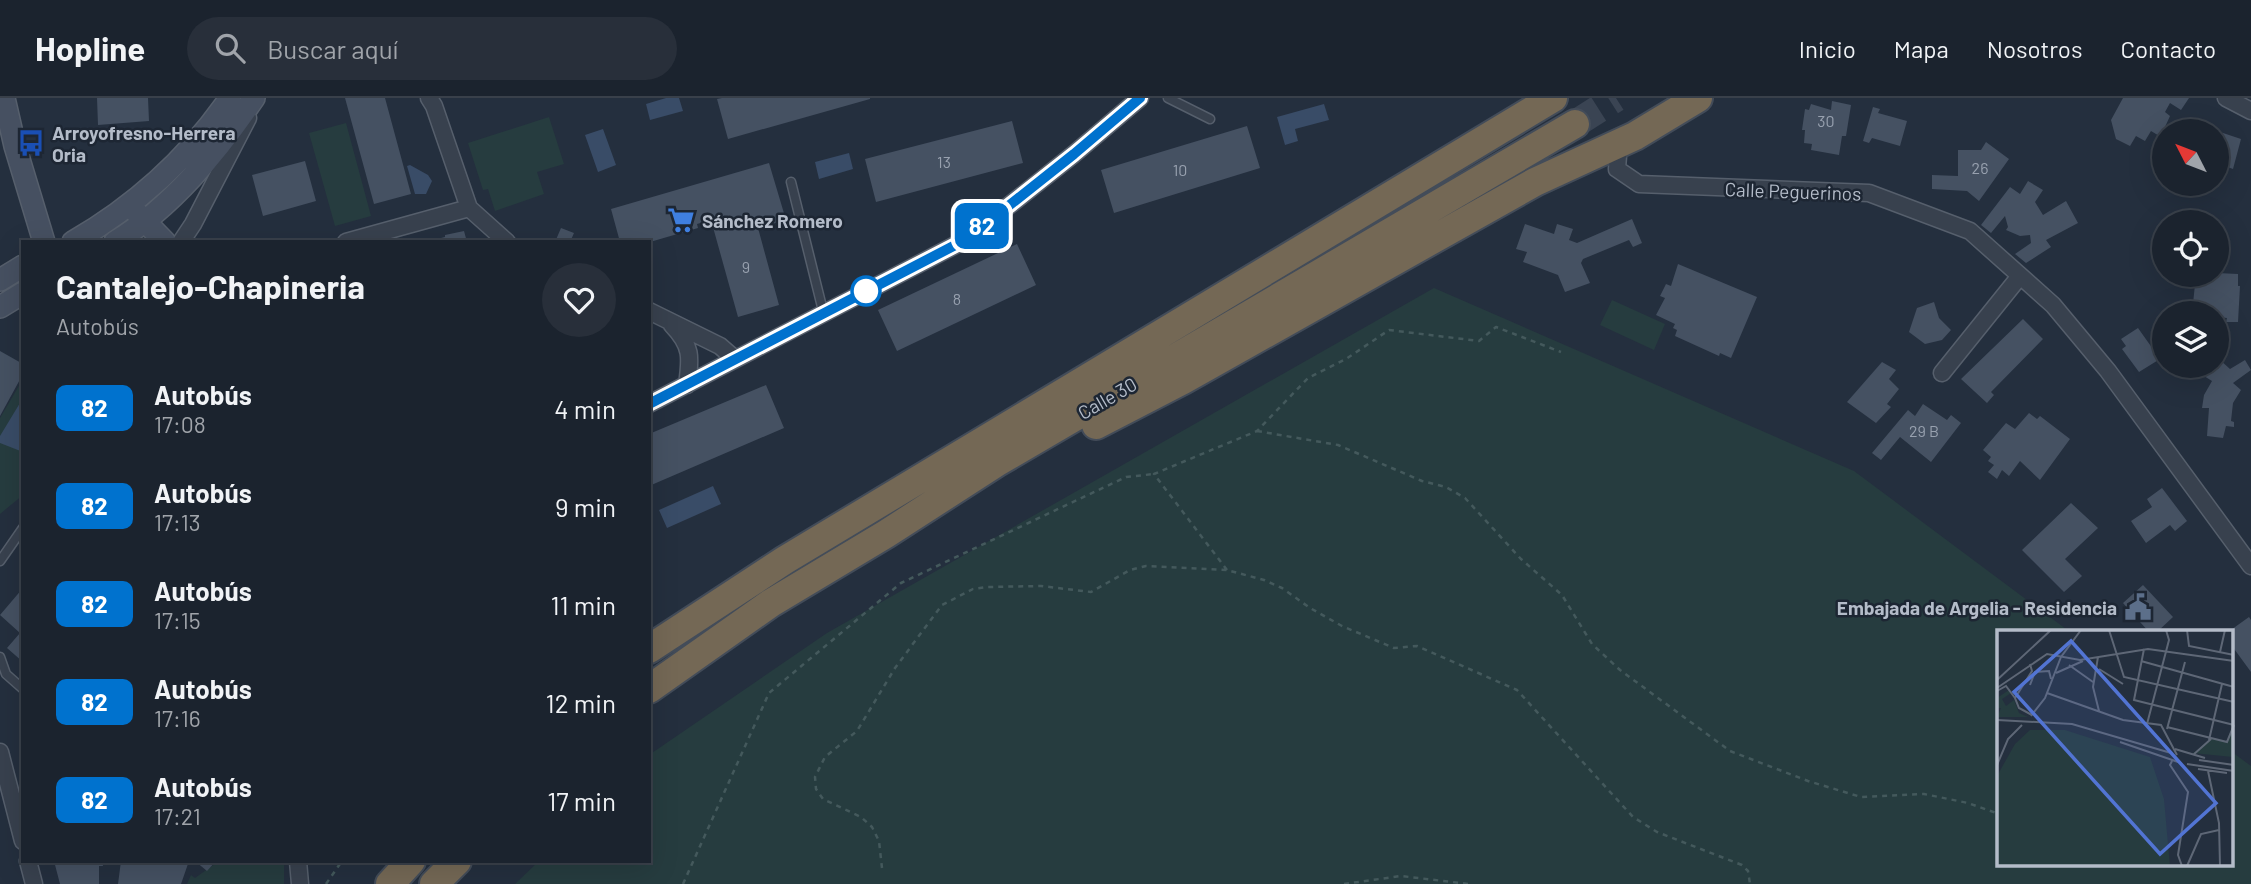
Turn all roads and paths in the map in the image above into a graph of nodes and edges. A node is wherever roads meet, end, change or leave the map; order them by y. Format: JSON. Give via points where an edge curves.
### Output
{"nodes":[{"id":1,"x":4,"y":98,"type":"edge"},
{"id":2,"x":429,"y":98,"type":"edge"},
{"id":3,"x":1140,"y":98,"type":"edge"},
{"id":4,"x":1168,"y":98,"type":"edge"},
{"id":5,"x":1553,"y":98,"type":"edge"},
{"id":6,"x":1667,"y":98,"type":"edge"},
{"id":7,"x":1688,"y":98,"type":"edge"},
{"id":8,"x":1698,"y":98,"type":"edge"},
{"id":9,"x":2226,"y":98,"type":"edge"},
{"id":10,"x":254,"y":99,"type":"edge"},
{"id":11,"x":222,"y":103,"type":"edge"},
{"id":12,"x":2251,"y":111,"type":"edge"},
{"id":13,"x":1210,"y":119,"type":"dead end"},
{"id":14,"x":1575,"y":124,"type":"tunnel mouth"},
{"id":15,"x":1619,"y":142,"type":"junction"},
{"id":16,"x":791,"y":182,"type":"dead end"},
{"id":17,"x":469,"y":208,"type":"junction"},
{"id":18,"x":138,"y":212,"type":"junction"},
{"id":19,"x":43,"y":236,"type":"edge"},
{"id":20,"x":77,"y":240,"type":"edge"},
{"id":21,"x":117,"y":240,"type":"edge"},
{"id":22,"x":163,"y":240,"type":"edge"},
{"id":23,"x":182,"y":240,"type":"edge"},
{"id":24,"x":353,"y":240,"type":"edge"},
{"id":25,"x":505,"y":240,"type":"edge"},
{"id":26,"x":21,"y":267,"type":"edge"},
{"id":27,"x":2020,"y":276,"type":"junction"},
{"id":28,"x":0,"y":280,"type":"edge"},
{"id":29,"x":21,"y":294,"type":"edge"},
{"id":30,"x":0,"y":307,"type":"edge"},
{"id":31,"x":651,"y":312,"type":"edge"},
{"id":32,"x":824,"y":315,"type":"junction"},
{"id":33,"x":665,"y":318,"type":"junction"},
{"id":34,"x":1561,"y":352,"type":"dead end"},
{"id":35,"x":735,"y":359,"type":"junction"},
{"id":36,"x":1942,"y":373,"type":"dead end"},
{"id":37,"x":687,"y":385,"type":"junction"},
{"id":38,"x":651,"y":403,"type":"edge"},
{"id":39,"x":1257,"y":431,"type":"junction"},
{"id":40,"x":1154,"y":474,"type":"junction"},
{"id":41,"x":21,"y":531,"type":"edge"},
{"id":42,"x":886,"y":534,"type":"junction"},
{"id":43,"x":0,"y":561,"type":"edge"},
{"id":44,"x":2251,"y":566,"type":"edge"},
{"id":45,"x":1227,"y":570,"type":"junction"},
{"id":46,"x":651,"y":648,"type":"edge"},
{"id":47,"x":0,"y":657,"type":"edge"},
{"id":48,"x":21,"y":687,"type":"edge"},
{"id":49,"x":651,"y":688,"type":"edge"},
{"id":50,"x":0,"y":752,"type":"edge"},
{"id":51,"x":1997,"y":813,"type":"edge"},
{"id":52,"x":21,"y":833,"type":"edge"},
{"id":53,"x":29,"y":863,"type":"edge"},
{"id":54,"x":299,"y":863,"type":"edge"},
{"id":55,"x":341,"y":863,"type":"edge"},
{"id":56,"x":409,"y":863,"type":"edge"},
{"id":57,"x":455,"y":863,"type":"edge"},
{"id":58,"x":882,"y":868,"type":"dead end"},
{"id":59,"x":34,"y":884,"type":"edge"},
{"id":60,"x":300,"y":884,"type":"edge"},
{"id":61,"x":326,"y":884,"type":"edge"},
{"id":62,"x":390,"y":884,"type":"edge"},
{"id":63,"x":434,"y":884,"type":"edge"},
{"id":64,"x":683,"y":884,"type":"edge"},
{"id":65,"x":1345,"y":884,"type":"edge"},
{"id":66,"x":1468,"y":884,"type":"edge"},
{"id":67,"x":1750,"y":884,"type":"edge"}],
"edges":[{"from":1,"to":19,"type":"main road"},
{"from":2,"to":17,"type":"street"},
{"from":3,"to":32,"type":"street","via":[[967,239]]},
{"from":4,"to":13,"type":"lane"},
{"from":5,"to":46,"type":"highway","name":"Calle 30","via":[[785,560]]},
{"from":6,"to":7,"type":"street"},
{"from":8,"to":15,"type":"highway"},
{"from":9,"to":12,"type":"street"},
{"from":10,"to":18,"type":"main road","via":[[187,183]]},
{"from":10,"to":23,"type":"street","via":[[245,126]]},
{"from":11,"to":18,"type":"main road","via":[[204,134]]},
{"from":14,"to":42,"type":"highway","name":"Calle 30","via":[[996,463]]},
{"from":15,"to":27,"type":"street","name":"Calle Peguerinos","via":[[1617,169],[1639,184],[1869,193],[1970,230]]},
{"from":15,"to":42,"type":"highway","via":[[1535,182],[1183,380]]},
{"from":16,"to":32,"type":"lane"},
{"from":17,"to":24,"type":"street"},
{"from":17,"to":25,"type":"street"},
{"from":18,"to":20,"type":"main road"},
{"from":18,"to":21,"type":"main road"},
{"from":18,"to":22,"type":"main road"},
{"from":26,"to":28,"type":"main road"},
{"from":27,"to":36,"type":"street"},
{"from":27,"to":44,"type":"street","name":"Calle Peguerinos","via":[[2053,305],[2108,371]]},
{"from":29,"to":30,"type":"main road"},
{"from":31,"to":33,"type":"street"},
{"from":32,"to":35,"type":"street"},
{"from":33,"to":35,"type":"street","via":[[720,345]]},
{"from":33,"to":37,"type":"street","via":[[686,340],[691,362]]},
{"from":34,"to":39,"type":"path","via":[[1496,327],[1479,341],[1389,330],[1308,378]]},
{"from":35,"to":37,"type":"street"},
{"from":37,"to":38,"type":"street"},
{"from":39,"to":40,"type":"path"},
{"from":39,"to":51,"type":"path","via":[[1338,445],[1465,498],[1521,559],[1562,595],[1592,644],[1730,751],[1861,797],[1924,793]]},
{"from":40,"to":45,"type":"path"},
{"from":40,"to":64,"type":"path","via":[[1126,477],[901,583],[769,693]]},
{"from":41,"to":43,"type":"lane"},
{"from":42,"to":49,"type":"highway","name":"Calle 30","via":[[771,603]]},
{"from":45,"to":58,"type":"path","via":[[1146,566],[1091,592],[1041,586],[987,587],[942,605],[895,668],[857,731],[825,757],[816,777],[816,789],[823,799],[872,827]]},
{"from":45,"to":67,"type":"path","via":[[1282,588],[1321,614],[1394,648],[1418,646],[1517,690],[1633,817],[1657,832],[1742,864]]},
{"from":47,"to":48,"type":"lane","via":[[6,674]]},
{"from":50,"to":52,"type":"street"},
{"from":53,"to":59,"type":"street"},
{"from":54,"to":60,"type":"street"},
{"from":55,"to":61,"type":"path"},
{"from":56,"to":62,"type":"highway"},
{"from":57,"to":63,"type":"highway"},
{"from":65,"to":66,"type":"path","via":[[1401,876]]}]}
